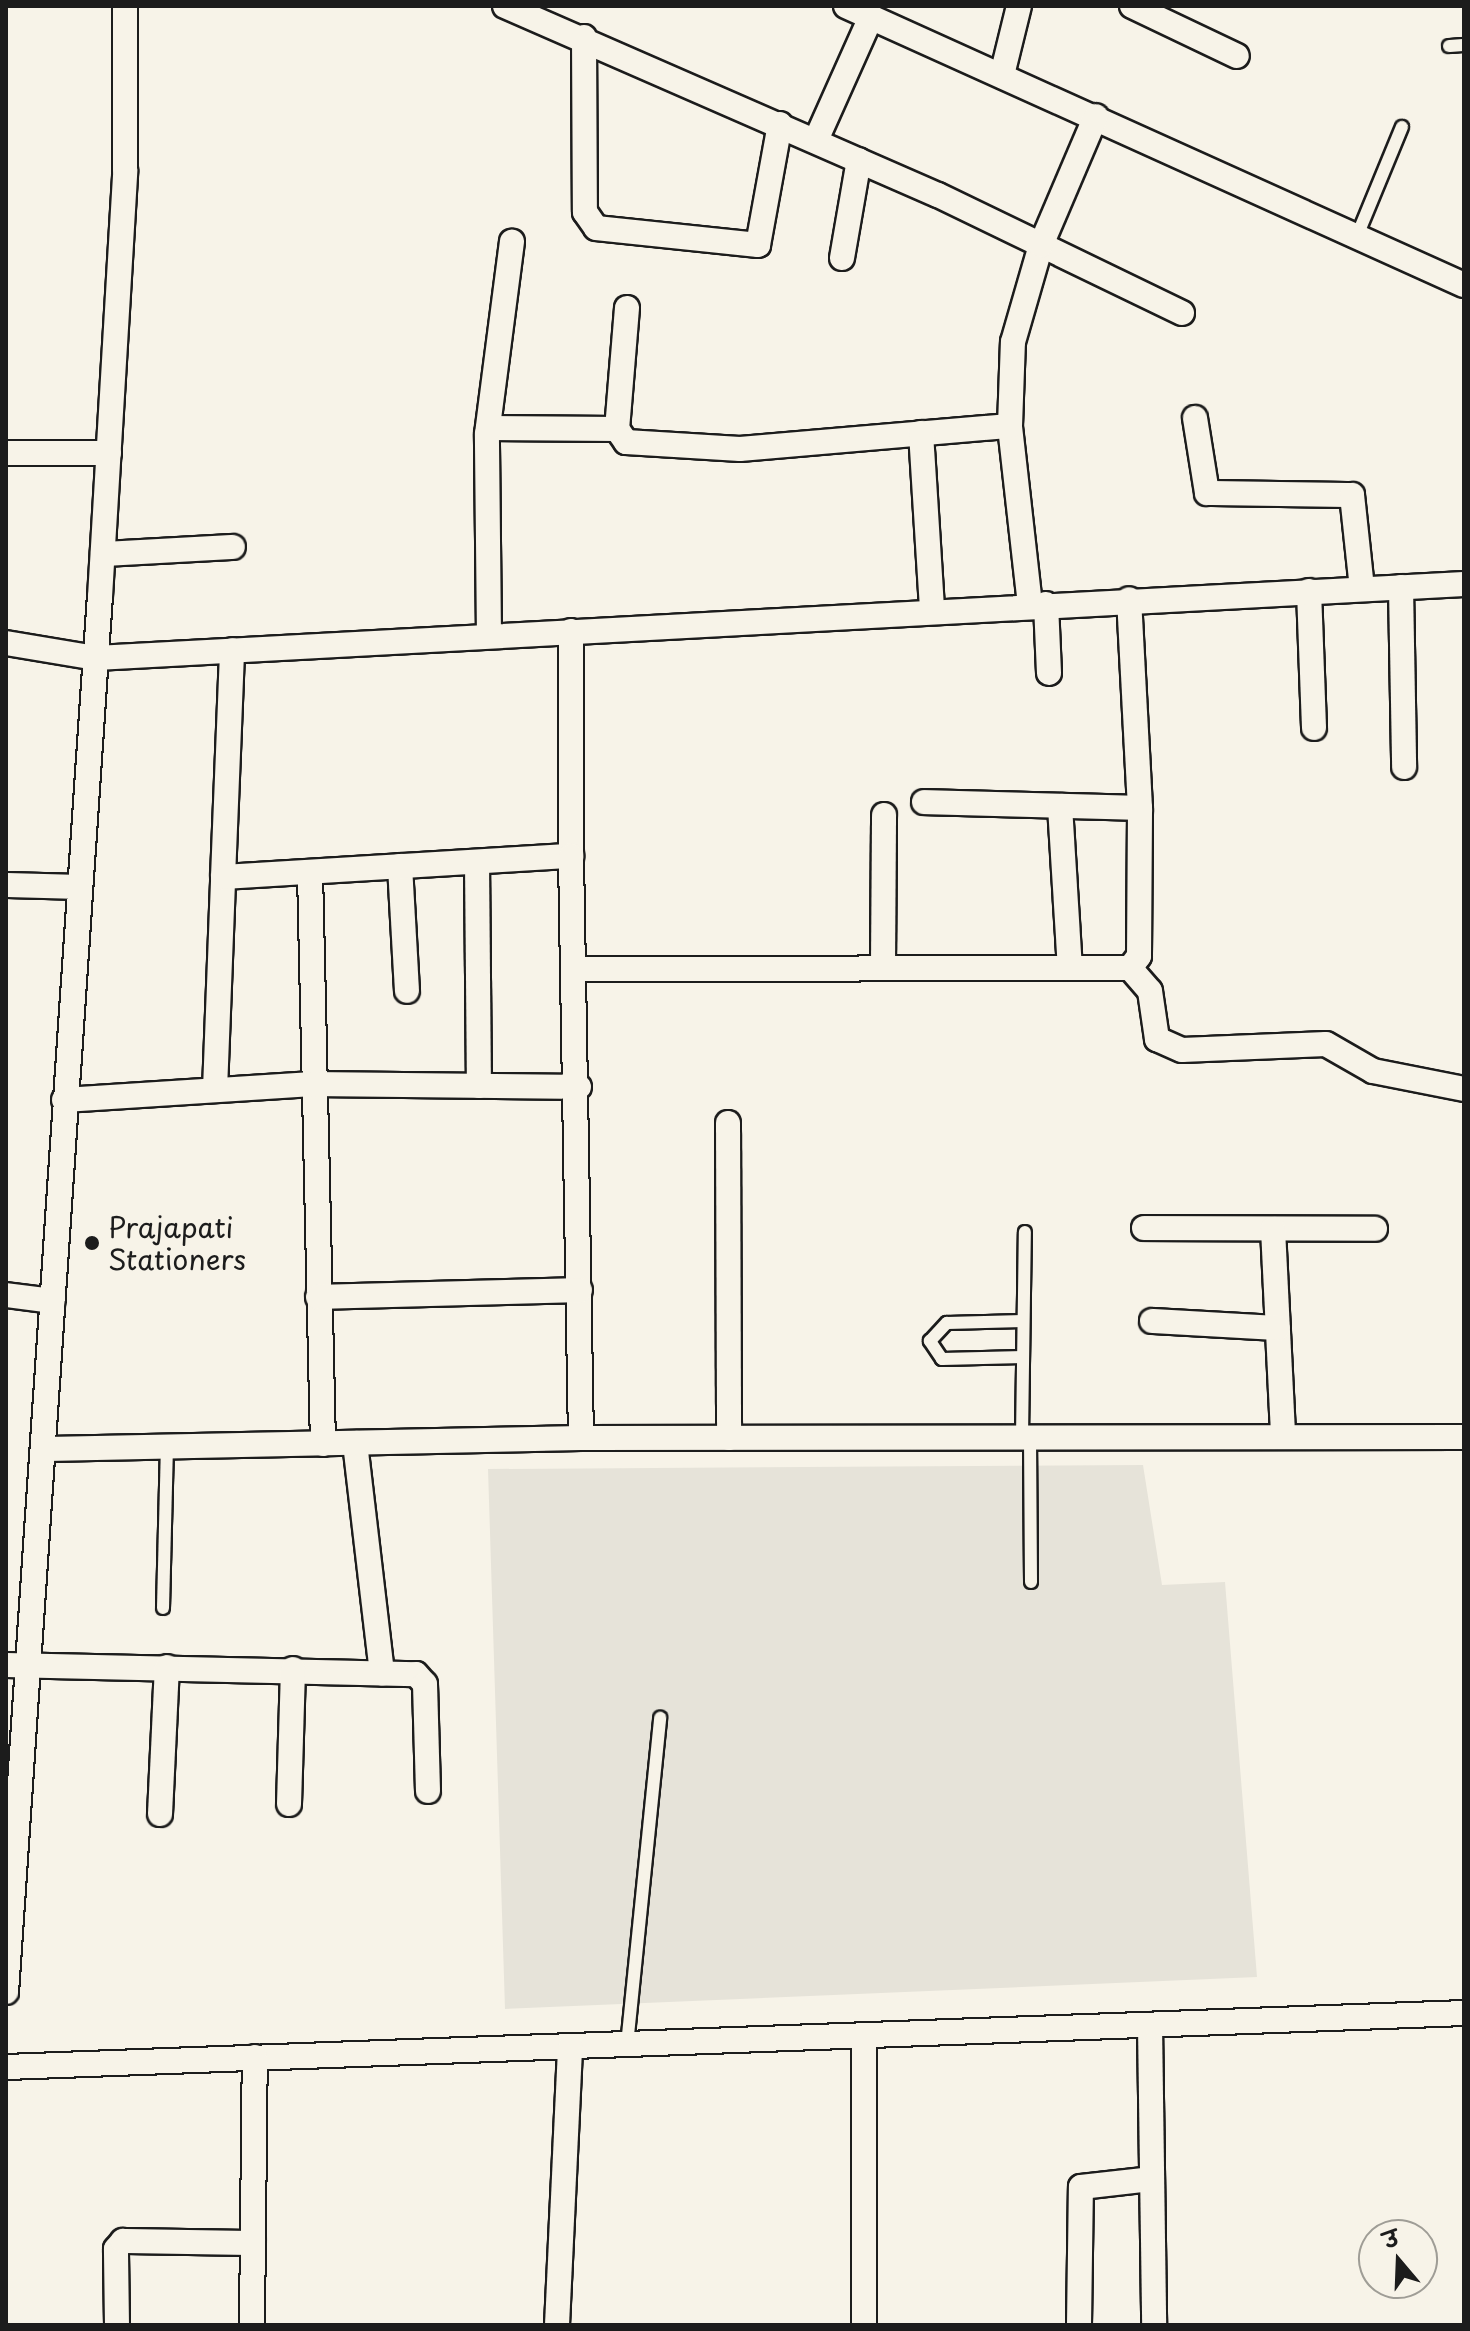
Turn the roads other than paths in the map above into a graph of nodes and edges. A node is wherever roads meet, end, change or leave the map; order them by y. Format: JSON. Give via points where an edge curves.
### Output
{"nodes":[{"id":1,"x":125,"y":6,"type":"edge"},
{"id":2,"x":505,"y":6,"type":"edge"},
{"id":3,"x":846,"y":6,"type":"edge"},
{"id":4,"x":1019,"y":6,"type":"edge"},
{"id":5,"x":1132,"y":6,"type":"edge"},
{"id":6,"x":871,"y":17,"type":"junction"},
{"id":7,"x":584,"y":37,"type":"junction"},
{"id":8,"x":1464,"y":45,"type":"edge"},
{"id":9,"x":1449,"y":46,"type":"dead end"},
{"id":10,"x":1237,"y":56,"type":"dead end"},
{"id":11,"x":1002,"y":75,"type":"junction"},
{"id":12,"x":1096,"y":116,"type":"junction"},
{"id":13,"x":780,"y":124,"type":"junction"},
{"id":14,"x":1402,"y":127,"type":"dead end"},
{"id":15,"x":816,"y":140,"type":"junction"},
{"id":16,"x":859,"y":160,"type":"junction"},
{"id":17,"x":1357,"y":236,"type":"junction"},
{"id":18,"x":512,"y":242,"type":"dead end"},
{"id":19,"x":1041,"y":245,"type":"junction"},
{"id":20,"x":842,"y":258,"type":"dead end"},
{"id":21,"x":1464,"y":285,"type":"edge"},
{"id":22,"x":627,"y":308,"type":"dead end"},
{"id":23,"x":1182,"y":313,"type":"dead end"},
{"id":24,"x":1195,"y":418,"type":"dead end"},
{"id":25,"x":1010,"y":426,"type":"junction"},
{"id":26,"x":488,"y":428,"type":"junction"},
{"id":27,"x":617,"y":429,"type":"junction"},
{"id":28,"x":921,"y":433,"type":"junction"},
{"id":29,"x":6,"y":453,"type":"edge"},
{"id":30,"x":109,"y":453,"type":"junction"},
{"id":31,"x":233,"y":547,"type":"dead end"},
{"id":32,"x":103,"y":554,"type":"junction"},
{"id":33,"x":1464,"y":584,"type":"edge"},
{"id":34,"x":1401,"y":587,"type":"junction"},
{"id":35,"x":1362,"y":588,"type":"junction"},
{"id":36,"x":1309,"y":591,"type":"junction"},
{"id":37,"x":1129,"y":599,"type":"junction"},
{"id":38,"x":1038,"y":604,"type":"junction"},
{"id":39,"x":932,"y":610,"type":"junction"},
{"id":40,"x":571,"y":631,"type":"junction"},
{"id":41,"x":489,"y":636,"type":"junction"},
{"id":42,"x":6,"y":643,"type":"edge"},
{"id":43,"x":232,"y":650,"type":"junction"},
{"id":44,"x":96,"y":658,"type":"junction"},
{"id":45,"x":1049,"y":673,"type":"dead end"},
{"id":46,"x":1314,"y":728,"type":"dead end"},
{"id":47,"x":1404,"y":767,"type":"dead end"},
{"id":48,"x":924,"y":802,"type":"dead end"},
{"id":49,"x":1060,"y":806,"type":"junction"},
{"id":50,"x":1140,"y":808,"type":"junction"},
{"id":51,"x":884,"y":815,"type":"dead end"},
{"id":52,"x":571,"y":856,"type":"junction"},
{"id":53,"x":477,"y":862,"type":"junction"},
{"id":54,"x":400,"y":866,"type":"junction"},
{"id":55,"x":310,"y":872,"type":"junction"},
{"id":56,"x":223,"y":877,"type":"junction"},
{"id":57,"x":6,"y":885,"type":"edge"},
{"id":58,"x":78,"y":887,"type":"junction"},
{"id":59,"x":883,"y":965,"type":"junction"},
{"id":60,"x":1070,"y":968,"type":"junction"},
{"id":61,"x":1130,"y":968,"type":"junction"},
{"id":62,"x":575,"y":969,"type":"junction"},
{"id":63,"x":407,"y":991,"type":"dead end"},
{"id":64,"x":312,"y":1084,"type":"junction"},
{"id":65,"x":479,"y":1086,"type":"junction"},
{"id":66,"x":579,"y":1087,"type":"junction"},
{"id":67,"x":1464,"y":1089,"type":"edge"},
{"id":68,"x":215,"y":1090,"type":"junction"},
{"id":69,"x":64,"y":1100,"type":"junction"},
{"id":70,"x":728,"y":1123,"type":"dead end"},
{"id":71,"x":1144,"y":1228,"type":"dead end"},
{"id":72,"x":1273,"y":1229,"type":"junction"},
{"id":73,"x":1375,"y":1229,"type":"dead end"},
{"id":74,"x":1025,"y":1232,"type":"dead end"},
{"id":75,"x":580,"y":1290,"type":"junction"},
{"id":76,"x":6,"y":1295,"type":"edge"},
{"id":77,"x":318,"y":1297,"type":"junction"},
{"id":78,"x":53,"y":1301,"type":"junction"},
{"id":79,"x":1023,"y":1321,"type":"junction"},
{"id":80,"x":1152,"y":1321,"type":"dead end"},
{"id":81,"x":1278,"y":1328,"type":"junction"},
{"id":82,"x":1023,"y":1357,"type":"junction"},
{"id":83,"x":1283,"y":1437,"type":"junction"},
{"id":84,"x":1464,"y":1437,"type":"edge"},
{"id":85,"x":581,"y":1438,"type":"junction"},
{"id":86,"x":729,"y":1438,"type":"junction"},
{"id":87,"x":1026,"y":1438,"type":"junction"},
{"id":88,"x":355,"y":1443,"type":"junction"},
{"id":89,"x":323,"y":1444,"type":"junction"},
{"id":90,"x":167,"y":1447,"type":"junction"},
{"id":91,"x":47,"y":1449,"type":"junction"},
{"id":92,"x":1031,"y":1582,"type":"dead end"},
{"id":93,"x":163,"y":1608,"type":"dead end"},
{"id":94,"x":18,"y":1665,"type":"edge"},
{"id":95,"x":167,"y":1667,"type":"junction"},
{"id":96,"x":293,"y":1669,"type":"junction"},
{"id":97,"x":382,"y":1673,"type":"junction"},
{"id":98,"x":660,"y":1718,"type":"dead end"},
{"id":99,"x":428,"y":1791,"type":"dead end"},
{"id":100,"x":289,"y":1804,"type":"dead end"},
{"id":101,"x":13,"y":1808,"type":"edge"},
{"id":102,"x":160,"y":1814,"type":"dead end"},
{"id":103,"x":6,"y":1992,"type":"edge"},
{"id":104,"x":1464,"y":2013,"type":"edge"},
{"id":105,"x":1150,"y":2025,"type":"junction"},
{"id":106,"x":864,"y":2037,"type":"junction"},
{"id":107,"x":627,"y":2045,"type":"junction"},
{"id":108,"x":570,"y":2046,"type":"junction"},
{"id":109,"x":255,"y":2057,"type":"junction"},
{"id":110,"x":6,"y":2067,"type":"edge"},
{"id":111,"x":1151,"y":2179,"type":"junction"},
{"id":112,"x":253,"y":2243,"type":"junction"},
{"id":113,"x":117,"y":2325,"type":"edge"},
{"id":114,"x":252,"y":2325,"type":"edge"},
{"id":115,"x":557,"y":2325,"type":"edge"},
{"id":116,"x":864,"y":2325,"type":"edge"},
{"id":117,"x":1079,"y":2325,"type":"edge"},
{"id":118,"x":1154,"y":2325,"type":"edge"}],
"edges":[{"from":1,"to":30,"type":"street","via":[[125,170]]},
{"from":2,"to":7,"type":"street"},
{"from":3,"to":6,"type":"street"},
{"from":4,"to":11,"type":"street"},
{"from":5,"to":10,"type":"street"},
{"from":6,"to":11,"type":"street"},
{"from":6,"to":15,"type":"street"},
{"from":7,"to":13,"type":"street"},
{"from":7,"to":13,"type":"street","via":[[585,212],[596,228],[758,245]]},
{"from":8,"to":9,"type":"lane"},
{"from":11,"to":12,"type":"street"},
{"from":12,"to":17,"type":"street"},
{"from":12,"to":19,"type":"street"},
{"from":13,"to":15,"type":"street"},
{"from":14,"to":17,"type":"lane"},
{"from":15,"to":16,"type":"street"},
{"from":16,"to":19,"type":"street"},
{"from":16,"to":20,"type":"street"},
{"from":17,"to":21,"type":"street"},
{"from":18,"to":26,"type":"street"},
{"from":19,"to":23,"type":"street"},
{"from":19,"to":25,"type":"street","via":[[1013,342]]},
{"from":22,"to":27,"type":"street"},
{"from":24,"to":35,"type":"street","via":[[1207,493],[1352,495]]},
{"from":25,"to":28,"type":"street"},
{"from":25,"to":38,"type":"street"},
{"from":26,"to":27,"type":"street"},
{"from":26,"to":41,"type":"street"},
{"from":27,"to":28,"type":"street","via":[[626,442],[695,450]]},
{"from":28,"to":39,"type":"street"},
{"from":29,"to":30,"type":"street"},
{"from":30,"to":32,"type":"street"},
{"from":31,"to":32,"type":"street"},
{"from":32,"to":44,"type":"street"},
{"from":33,"to":34,"type":"street"},
{"from":34,"to":35,"type":"street"},
{"from":34,"to":47,"type":"street"},
{"from":35,"to":36,"type":"street"},
{"from":36,"to":37,"type":"street"},
{"from":36,"to":46,"type":"street"},
{"from":37,"to":38,"type":"street"},
{"from":37,"to":50,"type":"street"},
{"from":38,"to":39,"type":"street"},
{"from":38,"to":45,"type":"street"},
{"from":39,"to":40,"type":"street"},
{"from":40,"to":41,"type":"street"},
{"from":40,"to":52,"type":"street"},
{"from":41,"to":43,"type":"street"},
{"from":42,"to":44,"type":"street"},
{"from":43,"to":44,"type":"street"},
{"from":43,"to":56,"type":"street"},
{"from":44,"to":58,"type":"street"},
{"from":48,"to":49,"type":"street"},
{"from":49,"to":50,"type":"street"},
{"from":49,"to":60,"type":"street"},
{"from":50,"to":61,"type":"street","via":[[1139,956]]},
{"from":51,"to":59,"type":"street"},
{"from":52,"to":53,"type":"street"},
{"from":52,"to":62,"type":"street"},
{"from":53,"to":54,"type":"street"},
{"from":53,"to":65,"type":"street"},
{"from":54,"to":55,"type":"street"},
{"from":54,"to":63,"type":"street"},
{"from":55,"to":56,"type":"street"},
{"from":55,"to":64,"type":"street"},
{"from":56,"to":68,"type":"street"},
{"from":57,"to":58,"type":"street"},
{"from":58,"to":69,"type":"street"},
{"from":59,"to":60,"type":"street"},
{"from":59,"to":62,"type":"street"},
{"from":60,"to":61,"type":"street"},
{"from":61,"to":67,"type":"street","via":[[1150,991],[1157,1039],[1182,1050],[1326,1044],[1373,1071]]},
{"from":62,"to":66,"type":"street"},
{"from":64,"to":65,"type":"street"},
{"from":64,"to":68,"type":"street"},
{"from":64,"to":77,"type":"street"},
{"from":65,"to":66,"type":"street"},
{"from":66,"to":75,"type":"street"},
{"from":68,"to":69,"type":"street"},
{"from":69,"to":78,"type":"street"},
{"from":70,"to":86,"type":"street"},
{"from":71,"to":72,"type":"street"},
{"from":72,"to":73,"type":"street"},
{"from":72,"to":81,"type":"street"},
{"from":74,"to":79,"type":"lane"},
{"from":75,"to":77,"type":"street"},
{"from":75,"to":85,"type":"street"},
{"from":76,"to":78,"type":"street"},
{"from":77,"to":89,"type":"street"},
{"from":78,"to":91,"type":"street"},
{"from":79,"to":82,"type":"lane"},
{"from":79,"to":82,"type":"lane","via":[[947,1323],[930,1341],[942,1359]]},
{"from":80,"to":81,"type":"street"},
{"from":81,"to":83,"type":"street"},
{"from":82,"to":87,"type":"lane"},
{"from":83,"to":84,"type":"street"},
{"from":83,"to":87,"type":"street"},
{"from":85,"to":86,"type":"street"},
{"from":85,"to":88,"type":"street"},
{"from":86,"to":87,"type":"street"},
{"from":87,"to":92,"type":"lane"},
{"from":88,"to":89,"type":"street"},
{"from":88,"to":97,"type":"street"},
{"from":89,"to":90,"type":"street"},
{"from":90,"to":91,"type":"street"},
{"from":90,"to":93,"type":"lane"},
{"from":91,"to":94,"type":"street"},
{"from":94,"to":95,"type":"street"},
{"from":94,"to":101,"type":"street"},
{"from":95,"to":96,"type":"street"},
{"from":95,"to":102,"type":"street"},
{"from":96,"to":97,"type":"street"},
{"from":96,"to":100,"type":"street"},
{"from":97,"to":99,"type":"street","via":[[416,1674],[425,1684]]},
{"from":98,"to":107,"type":"lane"},
{"from":101,"to":103,"type":"street"},
{"from":104,"to":105,"type":"street"},
{"from":105,"to":106,"type":"street"},
{"from":105,"to":111,"type":"street"},
{"from":106,"to":107,"type":"street"},
{"from":106,"to":116,"type":"street"},
{"from":107,"to":108,"type":"street"},
{"from":108,"to":109,"type":"street"},
{"from":108,"to":115,"type":"street"},
{"from":109,"to":110,"type":"street"},
{"from":109,"to":112,"type":"street"},
{"from":111,"to":117,"type":"street","via":[[1081,2187]]},
{"from":111,"to":118,"type":"street"},
{"from":112,"to":113,"type":"street","via":[[118,2244]]},
{"from":112,"to":114,"type":"street"}]}
